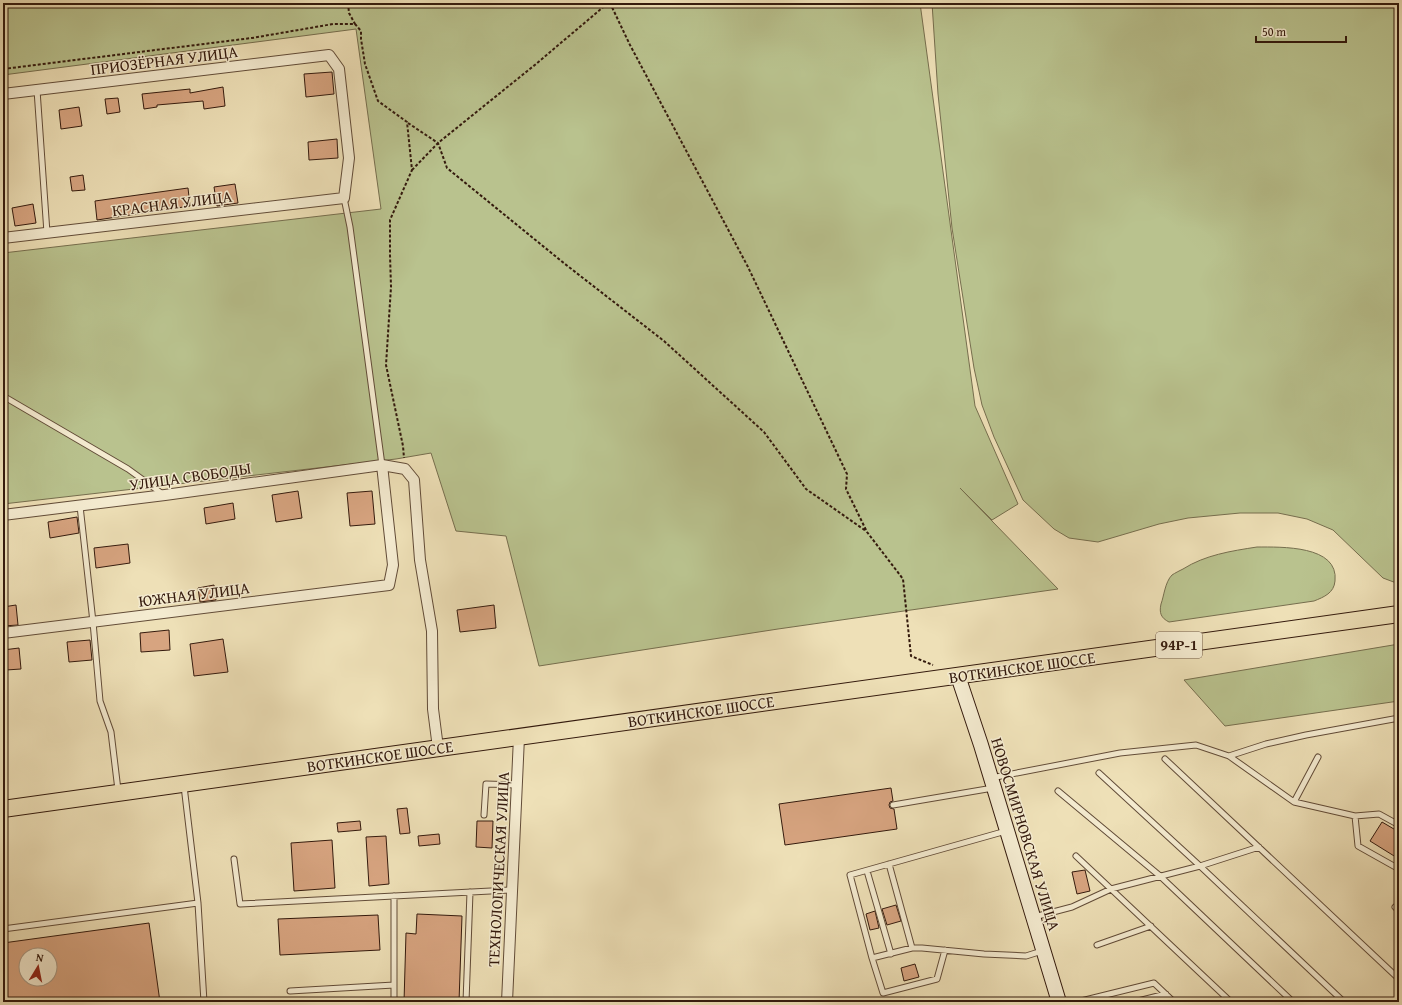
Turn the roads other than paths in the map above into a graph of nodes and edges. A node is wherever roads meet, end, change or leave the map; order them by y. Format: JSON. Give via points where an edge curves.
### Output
{"nodes":[{"id":1,"x":37,"y":90,"type":"junction"},
{"id":2,"x":3,"y":94,"type":"edge"},
{"id":3,"x":344,"y":198,"type":"junction"},
{"id":4,"x":47,"y":233,"type":"junction"},
{"id":5,"x":3,"y":238,"type":"edge"},
{"id":6,"x":3,"y":396,"type":"edge"},
{"id":7,"x":382,"y":465,"type":"junction"},
{"id":8,"x":165,"y":495,"type":"junction"},
{"id":9,"x":80,"y":506,"type":"junction"},
{"id":10,"x":3,"y":515,"type":"edge"},
{"id":11,"x":1399,"y":614,"type":"edge"},
{"id":12,"x":93,"y":622,"type":"junction"},
{"id":13,"x":3,"y":633,"type":"edge"},
{"id":14,"x":958,"y":676,"type":"junction"},
{"id":15,"x":1399,"y":718,"type":"edge"},
{"id":16,"x":519,"y":736,"type":"junction"},
{"id":17,"x":438,"y":748,"type":"junction"},
{"id":18,"x":1229,"y":756,"type":"junction"},
{"id":19,"x":1318,"y":758,"type":"dead end"},
{"id":20,"x":1165,"y":759,"type":"dead end"},
{"id":21,"x":1099,"y":773,"type":"dead end"},
{"id":22,"x":184,"y":783,"type":"junction"},
{"id":23,"x":992,"y":783,"type":"junction"},
{"id":24,"x":517,"y":785,"type":"junction"},
{"id":25,"x":1058,"y":791,"type":"dead end"},
{"id":26,"x":118,"y":792,"type":"junction"},
{"id":27,"x":1294,"y":802,"type":"junction"},
{"id":28,"x":893,"y":805,"type":"dead end"},
{"id":29,"x":3,"y":808,"type":"edge"},
{"id":30,"x":484,"y":815,"type":"dead end"},
{"id":31,"x":1355,"y":816,"type":"junction"},
{"id":32,"x":1399,"y":825,"type":"edge"},
{"id":33,"x":1007,"y":831,"type":"junction"},
{"id":34,"x":1259,"y":847,"type":"junction"},
{"id":35,"x":1076,"y":856,"type":"dead end"},
{"id":36,"x":234,"y":859,"type":"dead end"},
{"id":37,"x":889,"y":864,"type":"junction"},
{"id":38,"x":1200,"y":866,"type":"junction"},
{"id":39,"x":1399,"y":869,"type":"edge"},
{"id":40,"x":867,"y":870,"type":"junction"},
{"id":41,"x":1160,"y":876,"type":"junction"},
{"id":42,"x":1111,"y":889,"type":"junction"},
{"id":43,"x":512,"y":890,"type":"junction"},
{"id":44,"x":470,"y":892,"type":"junction"},
{"id":45,"x":394,"y":896,"type":"junction"},
{"id":46,"x":198,"y":903,"type":"junction"},
{"id":47,"x":1034,"y":917,"type":"junction"},
{"id":48,"x":1151,"y":926,"type":"junction"},
{"id":49,"x":3,"y":929,"type":"edge"},
{"id":50,"x":1097,"y":945,"type":"dead end"},
{"id":51,"x":912,"y":948,"type":"junction"},
{"id":52,"x":945,"y":950,"type":"junction"},
{"id":53,"x":1044,"y":950,"type":"junction"},
{"id":54,"x":891,"y":954,"type":"junction"},
{"id":55,"x":872,"y":958,"type":"junction"},
{"id":56,"x":1399,"y":979,"type":"edge"},
{"id":57,"x":394,"y":985,"type":"junction"},
{"id":58,"x":290,"y":991,"type":"dead end"},
{"id":59,"x":1166,"y":994,"type":"junction"},
{"id":60,"x":204,"y":1002,"type":"edge"},
{"id":61,"x":394,"y":1002,"type":"edge"},
{"id":62,"x":466,"y":1002,"type":"edge"},
{"id":63,"x":506,"y":1002,"type":"edge"},
{"id":64,"x":1059,"y":1002,"type":"edge"},
{"id":65,"x":1077,"y":1002,"type":"edge"},
{"id":66,"x":1134,"y":1002,"type":"edge"},
{"id":67,"x":1174,"y":1002,"type":"edge"},
{"id":68,"x":1231,"y":1002,"type":"edge"},
{"id":69,"x":1293,"y":1002,"type":"edge"},
{"id":70,"x":1344,"y":1002,"type":"edge"}],
"edges":[{"from":1,"to":2,"type":"street","name":"ПРИОЗЁРНАЯ УЛИЦА"},
{"from":1,"to":3,"type":"street","name":"ПРИОЗЁРНАЯ УЛИЦА","via":[[329,55],[339,69],[349,158]]},
{"from":1,"to":4,"type":"lane"},
{"from":3,"to":4,"type":"street","name":"КРАСНАЯ УЛИЦА"},
{"from":3,"to":7,"type":"lane"},
{"from":4,"to":5,"type":"street","name":"КРАСНАЯ УЛИЦА"},
{"from":6,"to":8,"type":"lane","via":[[128,469]]},
{"from":7,"to":8,"type":"street","name":"УЛИЦА СВОБОДЫ"},
{"from":7,"to":12,"type":"street","name":"ЮЖНАЯ УЛИЦА","via":[[393,565],[389,586]]},
{"from":7,"to":17,"type":"street","name":"УЛИЦА СВОБОДЫ","via":[[405,469],[414,480],[420,560],[432,631],[433,709]]},
{"from":8,"to":9,"type":"street","name":"УЛИЦА СВОБОДЫ"},
{"from":9,"to":10,"type":"street","name":"УЛИЦА СВОБОДЫ"},
{"from":9,"to":12,"type":"lane"},
{"from":11,"to":14,"type":"main road","name":"ВОТКИНСКОЕ ШОССЕ","number":"94Р-1"},
{"from":12,"to":13,"type":"street","name":"ЮЖНАЯ УЛИЦА"},
{"from":12,"to":26,"type":"lane","via":[[100,701],[111,732]]},
{"from":14,"to":16,"type":"main road","name":"ВОТКИНСКОЕ ШОССЕ"},
{"from":14,"to":23,"type":"street","name":"НОВОСМИРНОВСКАЯ УЛИЦА"},
{"from":15,"to":18,"type":"lane","via":[[1306,735]]},
{"from":16,"to":17,"type":"main road","name":"ВОТКИНСКОЕ ШОССЕ"},
{"from":16,"to":24,"type":"street","name":"ТЕХНОЛОГИЧЕСКАЯ УЛИЦА"},
{"from":17,"to":22,"type":"main road","name":"ВОТКИНСКОЕ ШОССЕ"},
{"from":18,"to":23,"type":"lane","via":[[1196,745],[1120,753]]},
{"from":18,"to":27,"type":"lane"},
{"from":19,"to":27,"type":"lane"},
{"from":20,"to":34,"type":"lane"},
{"from":21,"to":38,"type":"lane"},
{"from":22,"to":26,"type":"main road","name":"ВОТКИНСКОЕ ШОССЕ"},
{"from":22,"to":46,"type":"lane"},
{"from":23,"to":28,"type":"lane"},
{"from":23,"to":33,"type":"street","name":"НОВОСМИРНОВСКАЯ УЛИЦА"},
{"from":24,"to":30,"type":"lane","via":[[486,784]]},
{"from":24,"to":43,"type":"street","name":"ТЕХНОЛОГИЧЕСКАЯ УЛИЦА"},
{"from":25,"to":41,"type":"lane"},
{"from":26,"to":29,"type":"main road","name":"ВОТКИНСКОЕ ШОССЕ"},
{"from":27,"to":31,"type":"lane"},
{"from":31,"to":32,"type":"lane","via":[[1380,814]]},
{"from":31,"to":39,"type":"lane","via":[[1358,846]]},
{"from":33,"to":37,"type":"lane"},
{"from":33,"to":47,"type":"street","name":"НОВОСМИРНОВСКАЯ УЛИЦА"},
{"from":34,"to":38,"type":"lane"},
{"from":34,"to":56,"type":"lane"},
{"from":35,"to":42,"type":"lane"},
{"from":36,"to":45,"type":"lane","via":[[240,904]]},
{"from":37,"to":40,"type":"lane"},
{"from":37,"to":51,"type":"lane"},
{"from":38,"to":41,"type":"lane"},
{"from":38,"to":70,"type":"lane"},
{"from":40,"to":54,"type":"lane"},
{"from":40,"to":55,"type":"lane","via":[[850,875]]},
{"from":41,"to":42,"type":"lane"},
{"from":41,"to":69,"type":"lane"},
{"from":42,"to":47,"type":"lane","via":[[1072,907]]},
{"from":42,"to":48,"type":"lane"},
{"from":43,"to":44,"type":"lane"},
{"from":43,"to":63,"type":"street","name":"ТЕХНОЛОГИЧЕСКАЯ УЛИЦА"},
{"from":44,"to":45,"type":"lane"},
{"from":44,"to":62,"type":"lane"},
{"from":45,"to":57,"type":"lane"},
{"from":46,"to":49,"type":"lane"},
{"from":46,"to":60,"type":"lane"},
{"from":47,"to":53,"type":"street","name":"НОВОСМИРНОВСКАЯ УЛИЦА"},
{"from":48,"to":50,"type":"lane"},
{"from":48,"to":68,"type":"lane"},
{"from":51,"to":52,"type":"lane"},
{"from":51,"to":54,"type":"lane"},
{"from":52,"to":53,"type":"lane","via":[[1026,956]]},
{"from":52,"to":55,"type":"lane","via":[[937,979],[883,992]]},
{"from":53,"to":64,"type":"street","name":"НОВОСМИРНОВСКАЯ УЛИЦА"},
{"from":54,"to":55,"type":"lane"},
{"from":57,"to":58,"type":"lane"},
{"from":57,"to":61,"type":"lane"},
{"from":59,"to":65,"type":"lane","via":[[1154,982]]},
{"from":59,"to":66,"type":"lane"},
{"from":59,"to":67,"type":"lane"}]}
